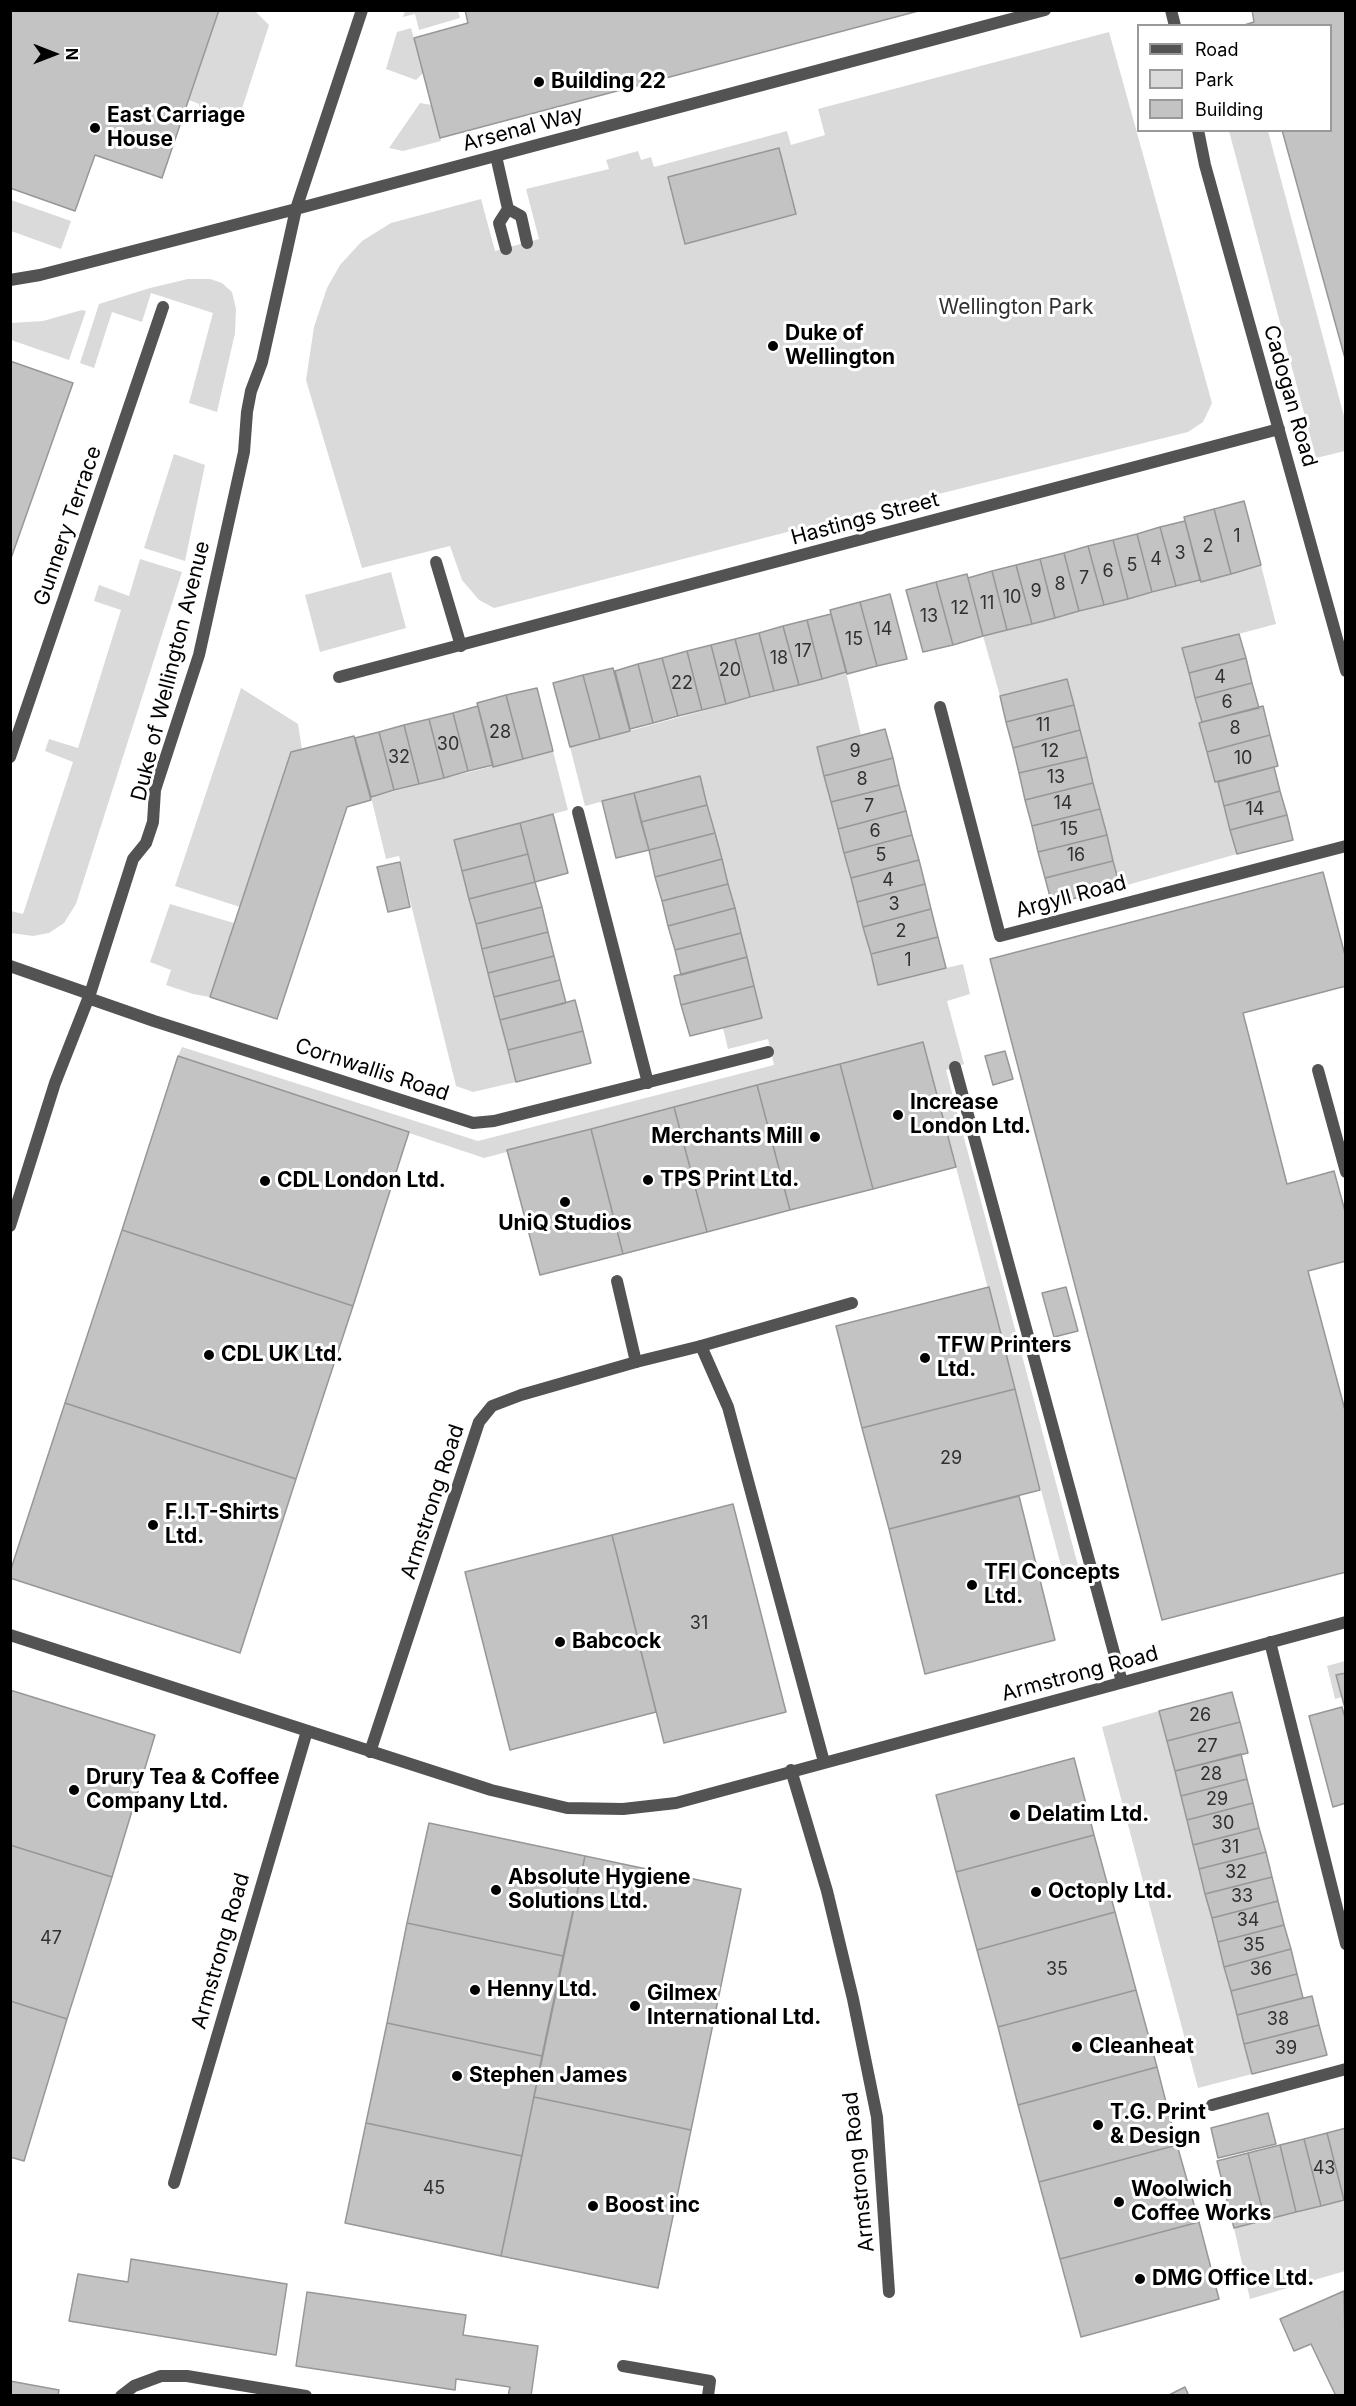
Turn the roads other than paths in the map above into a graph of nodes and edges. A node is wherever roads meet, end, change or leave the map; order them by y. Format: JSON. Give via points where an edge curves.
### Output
{"nodes":[{"id":1,"x":362,"y":10,"type":"edge"},
{"id":2,"x":1045,"y":10,"type":"edge"},
{"id":3,"x":1198,"y":132,"type":"edge"},
{"id":4,"x":496,"y":156,"type":"junction"},
{"id":5,"x":296,"y":209,"type":"junction"},
{"id":6,"x":508,"y":209,"type":"junction"},
{"id":7,"x":527,"y":243,"type":"dead end"},
{"id":8,"x":506,"y":249,"type":"dead end"},
{"id":9,"x":10,"y":280,"type":"edge"},
{"id":10,"x":163,"y":307,"type":"dead end"},
{"id":11,"x":1279,"y":429,"type":"junction"},
{"id":12,"x":436,"y":562,"type":"dead end"},
{"id":13,"x":460,"y":646,"type":"junction"},
{"id":14,"x":1346,"y":671,"type":"edge"},
{"id":15,"x":339,"y":677,"type":"dead end"},
{"id":16,"x":940,"y":707,"type":"dead end"},
{"id":17,"x":10,"y":757,"type":"edge"},
{"id":18,"x":578,"y":812,"type":"dead end"},
{"id":19,"x":1346,"y":846,"type":"edge"},
{"id":20,"x":10,"y":966,"type":"edge"},
{"id":21,"x":89,"y":996,"type":"junction"},
{"id":22,"x":768,"y":1052,"type":"dead end"},
{"id":23,"x":955,"y":1067,"type":"dead end"},
{"id":24,"x":1318,"y":1070,"type":"dead end"},
{"id":25,"x":648,"y":1083,"type":"junction"},
{"id":26,"x":1346,"y":1172,"type":"edge"},
{"id":27,"x":10,"y":1226,"type":"edge"},
{"id":28,"x":617,"y":1281,"type":"dead end"},
{"id":29,"x":852,"y":1303,"type":"dead end"},
{"id":30,"x":701,"y":1346,"type":"junction"},
{"id":31,"x":636,"y":1362,"type":"junction"},
{"id":32,"x":1346,"y":1622,"type":"edge"},
{"id":33,"x":10,"y":1635,"type":"edge"},
{"id":34,"x":1270,"y":1642,"type":"junction"},
{"id":35,"x":1122,"y":1682,"type":"junction"},
{"id":36,"x":307,"y":1731,"type":"junction"},
{"id":37,"x":370,"y":1752,"type":"junction"},
{"id":38,"x":824,"y":1762,"type":"junction"},
{"id":39,"x":791,"y":1770,"type":"junction"},
{"id":40,"x":1346,"y":1944,"type":"edge"},
{"id":41,"x":1346,"y":2069,"type":"edge"},
{"id":42,"x":1212,"y":2105,"type":"dead end"},
{"id":43,"x":174,"y":2183,"type":"dead end"},
{"id":44,"x":889,"y":2292,"type":"dead end"},
{"id":45,"x":623,"y":2366,"type":"dead end"},
{"id":46,"x":121,"y":2396,"type":"edge"},
{"id":47,"x":306,"y":2396,"type":"edge"},
{"id":48,"x":708,"y":2396,"type":"edge"}],
"edges":[{"from":1,"to":5,"type":"street","name":"Duke of Wellington Avenue"},
{"from":2,"to":4,"type":"street","name":"Arsenal Way"},
{"from":3,"to":11,"type":"street","name":"Cadogan Road"},
{"from":4,"to":5,"type":"street","name":"Arsenal Way"},
{"from":4,"to":6,"type":"street"},
{"from":5,"to":9,"type":"street","name":"Arsenal Way"},
{"from":5,"to":21,"type":"street","name":"Duke of Wellington Avenue","via":[[262,362],[251,392],[244,452],[199,655],[155,790],[153,822],[146,843],[134,859]]},
{"from":6,"to":7,"type":"street","via":[[520,216]]},
{"from":6,"to":8,"type":"street","via":[[499,223]]},
{"from":10,"to":17,"type":"street","name":"Gunnery Terrace"},
{"from":11,"to":13,"type":"street","name":"Hastings Street"},
{"from":11,"to":14,"type":"street","name":"Cadogan Road"},
{"from":12,"to":13,"type":"street"},
{"from":13,"to":15,"type":"street","name":"Hastings Street"},
{"from":16,"to":19,"type":"street","name":"Argyll Road","via":[[1000,936]]},
{"from":18,"to":25,"type":"street"},
{"from":20,"to":21,"type":"street","name":"Cornwallis Road"},
{"from":21,"to":25,"type":"street","name":"Cornwallis Road","via":[[154,1021],[474,1123]]},
{"from":21,"to":27,"type":"street","name":"Duke of Wellington Avenue","via":[[55,1083]]},
{"from":22,"to":25,"type":"street","name":"Cornwallis Road"},
{"from":23,"to":35,"type":"street"},
{"from":24,"to":26,"type":"street"},
{"from":28,"to":31,"type":"street"},
{"from":29,"to":30,"type":"street","name":"Armstrong Road"},
{"from":30,"to":31,"type":"street","name":"Armstrong Road"},
{"from":30,"to":38,"type":"street","via":[[728,1407]]},
{"from":31,"to":37,"type":"street","name":"Armstrong Road","via":[[492,1406],[479,1422]]},
{"from":32,"to":34,"type":"street","name":"Armstrong Road"},
{"from":33,"to":36,"type":"street","name":"Armstrong Road"},
{"from":34,"to":35,"type":"street","name":"Armstrong Road"},
{"from":34,"to":40,"type":"street"},
{"from":35,"to":38,"type":"street","name":"Armstrong Road"},
{"from":36,"to":37,"type":"street","name":"Armstrong Road"},
{"from":36,"to":43,"type":"street","name":"Armstrong Road"},
{"from":37,"to":39,"type":"street","name":"Armstrong Road","via":[[490,1790],[567,1808],[623,1809],[676,1803]]},
{"from":38,"to":39,"type":"street","name":"Armstrong Road"},
{"from":39,"to":44,"type":"street","name":"Armstrong Road","via":[[827,1892],[877,2117]]},
{"from":41,"to":42,"type":"street"},
{"from":45,"to":48,"type":"street","via":[[710,2381]]},
{"from":46,"to":47,"type":"street","via":[[134,2386],[161,2376],[187,2376]]}]}
